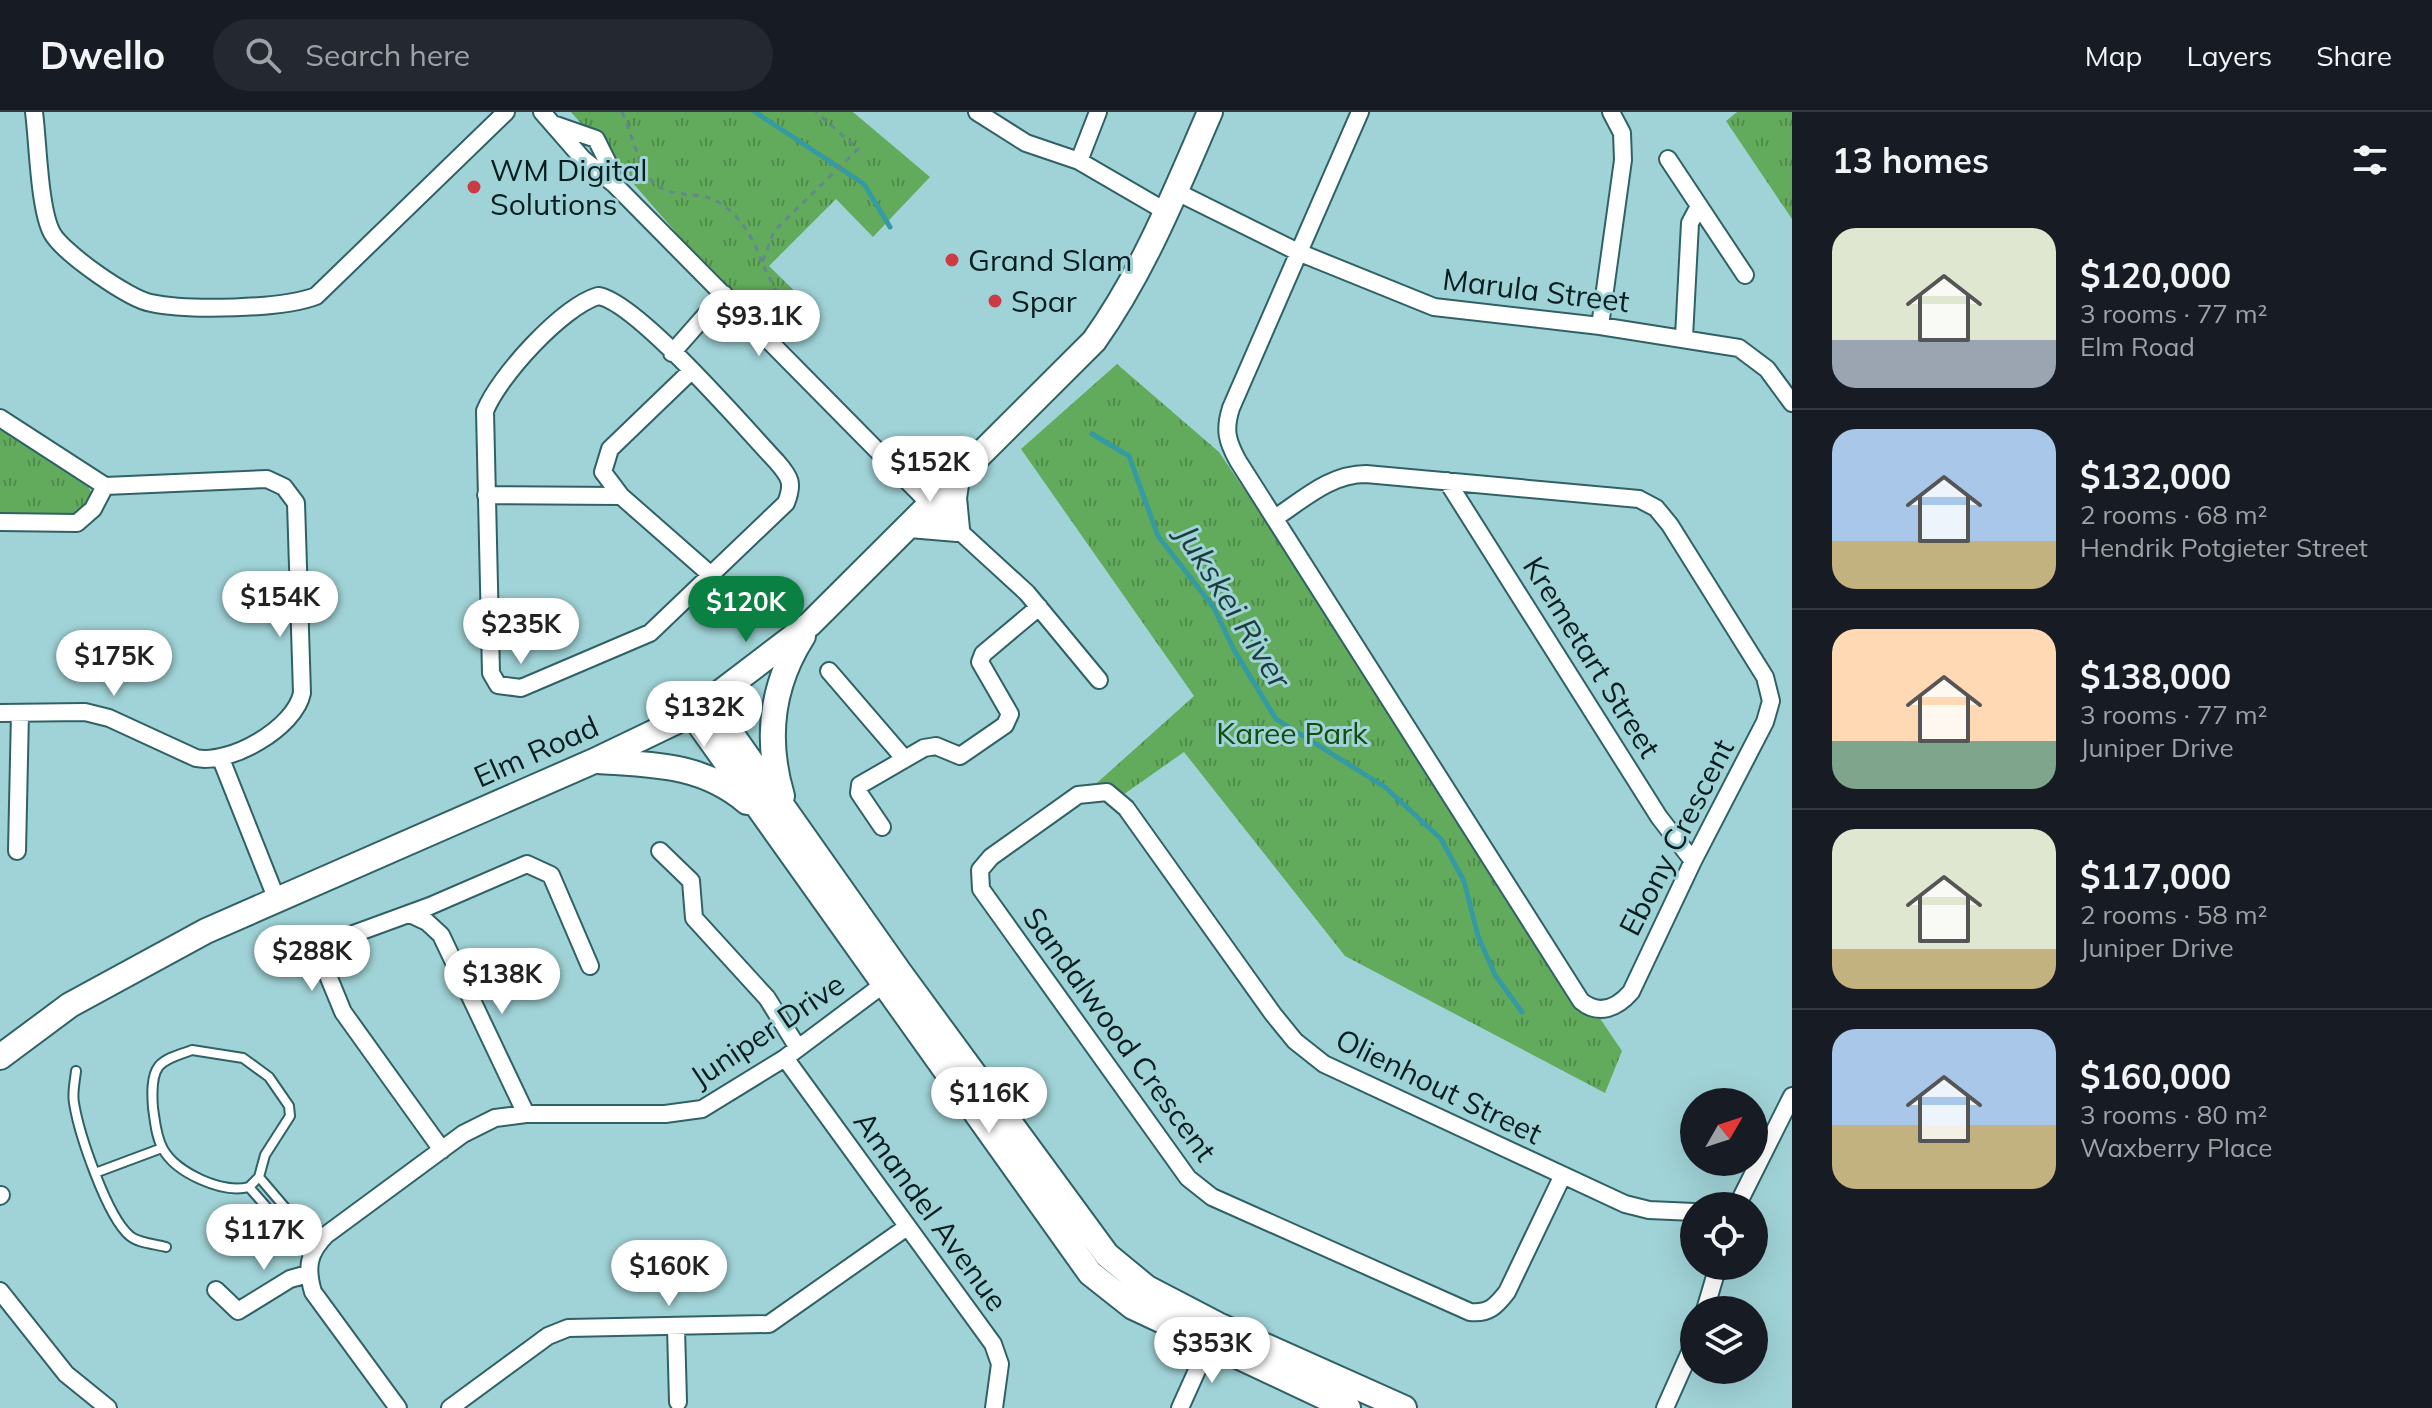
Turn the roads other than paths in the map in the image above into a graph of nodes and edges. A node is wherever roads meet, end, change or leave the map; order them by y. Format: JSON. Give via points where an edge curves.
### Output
{"nodes":[{"id":1,"x":34,"y":112,"type":"edge"},
{"id":2,"x":506,"y":112,"type":"edge"},
{"id":3,"x":977,"y":112,"type":"edge"},
{"id":4,"x":1098,"y":112,"type":"edge"},
{"id":5,"x":1210,"y":112,"type":"edge"},
{"id":6,"x":1360,"y":112,"type":"edge"},
{"id":7,"x":1611,"y":112,"type":"edge"},
{"id":8,"x":548,"y":118,"type":"edge"},
{"id":9,"x":1668,"y":159,"type":"dead end"},
{"id":10,"x":1079,"y":161,"type":"junction"},
{"id":11,"x":614,"y":184,"type":"junction"},
{"id":12,"x":1170,"y":201,"type":"junction"},
{"id":13,"x":1699,"y":206,"type":"junction"},
{"id":14,"x":1298,"y":252,"type":"junction"},
{"id":15,"x":1745,"y":275,"type":"dead end"},
{"id":16,"x":724,"y":294,"type":"junction"},
{"id":17,"x":1600,"y":326,"type":"junction"},
{"id":18,"x":1684,"y":337,"type":"junction"},
{"id":19,"x":672,"y":353,"type":"junction"},
{"id":20,"x":690,"y":372,"type":"junction"},
{"id":21,"x":1792,"y":403,"type":"edge"},
{"id":22,"x":0,"y":418,"type":"edge"},
{"id":23,"x":957,"y":478,"type":"junction"},
{"id":24,"x":1447,"y":481,"type":"junction"},
{"id":25,"x":105,"y":486,"type":"junction"},
{"id":26,"x":486,"y":495,"type":"junction"},
{"id":27,"x":621,"y":496,"type":"junction"},
{"id":28,"x":931,"y":505,"type":"junction"},
{"id":29,"x":1275,"y":518,"type":"junction"},
{"id":30,"x":0,"y":522,"type":"edge"},
{"id":31,"x":910,"y":525,"type":"junction"},
{"id":32,"x":957,"y":529,"type":"junction"},
{"id":33,"x":711,"y":575,"type":"junction"},
{"id":34,"x":1039,"y":607,"type":"junction"},
{"id":35,"x":810,"y":624,"type":"junction"},
{"id":36,"x":829,"y":671,"type":"dead end"},
{"id":37,"x":1099,"y":680,"type":"dead end"},
{"id":38,"x":701,"y":708,"type":"junction"},
{"id":39,"x":0,"y":713,"type":"edge"},
{"id":40,"x":20,"y":713,"type":"junction"},
{"id":41,"x":903,"y":757,"type":"junction"},
{"id":42,"x":221,"y":759,"type":"junction"},
{"id":43,"x":594,"y":761,"type":"junction"},
{"id":44,"x":1089,"y":791,"type":"joint"},
{"id":45,"x":780,"y":819,"type":"junction"},
{"id":46,"x":882,"y":827,"type":"dead end"},
{"id":47,"x":17,"y":851,"type":"dead end"},
{"id":48,"x":660,"y":851,"type":"dead end"},
{"id":49,"x":1693,"y":861,"type":"junction"},
{"id":50,"x":449,"y":898,"type":"junction"},
{"id":51,"x":277,"y":900,"type":"junction"},
{"id":52,"x":410,"y":914,"type":"junction"},
{"id":53,"x":441,"y":935,"type":"junction"},
{"id":54,"x":590,"y":966,"type":"dead end"},
{"id":55,"x":892,"y":979,"type":"junction"},
{"id":56,"x":791,"y":1053,"type":"junction"},
{"id":57,"x":6,"y":1057,"type":"edge"},
{"id":58,"x":76,"y":1071,"type":"dead end"},
{"id":59,"x":1792,"y":1096,"type":"edge"},
{"id":60,"x":526,"y":1114,"type":"junction"},
{"id":61,"x":162,"y":1148,"type":"junction"},
{"id":62,"x":442,"y":1150,"type":"junction"},
{"id":63,"x":95,"y":1173,"type":"junction"},
{"id":64,"x":259,"y":1177,"type":"junction"},
{"id":65,"x":1562,"y":1177,"type":"junction"},
{"id":66,"x":249,"y":1187,"type":"junction"},
{"id":67,"x":1744,"y":1192,"type":"edge"},
{"id":68,"x":1680,"y":1211,"type":"edge"},
{"id":69,"x":907,"y":1227,"type":"junction"},
{"id":70,"x":166,"y":1247,"type":"dead end"},
{"id":71,"x":312,"y":1258,"type":"junction"},
{"id":72,"x":216,"y":1290,"type":"dead end"},
{"id":73,"x":0,"y":1291,"type":"edge"},
{"id":74,"x":676,"y":1328,"type":"junction"},
{"id":75,"x":1214,"y":1335,"type":"junction"},
{"id":76,"x":1680,"y":1374,"type":"edge"},
{"id":77,"x":678,"y":1402,"type":"dead end"},
{"id":78,"x":108,"y":1408,"type":"edge"},
{"id":79,"x":398,"y":1408,"type":"edge"},
{"id":80,"x":450,"y":1408,"type":"edge"},
{"id":81,"x":994,"y":1408,"type":"edge"},
{"id":82,"x":1180,"y":1408,"type":"edge"},
{"id":83,"x":1348,"y":1408,"type":"edge"},
{"id":84,"x":1404,"y":1408,"type":"edge"},
{"id":85,"x":1665,"y":1408,"type":"edge"}],
"edges":[{"from":1,"to":2,"type":"street","via":[[52,233],[129,294],[168,306],[286,305],[316,296]]},
{"from":3,"to":10,"type":"street","name":"Marula Street","via":[[1026,143]]},
{"from":4,"to":10,"type":"street"},
{"from":5,"to":12,"type":"street","name":"Elm Road"},
{"from":6,"to":14,"type":"street"},
{"from":7,"to":17,"type":"street","via":[[1622,133],[1623,160]]},
{"from":8,"to":11,"type":"street","via":[[583,159]]},
{"from":8,"to":11,"type":"street","via":[[596,139]]},
{"from":9,"to":13,"type":"street"},
{"from":10,"to":12,"type":"street","name":"Marula Street"},
{"from":11,"to":16,"type":"street"},
{"from":12,"to":14,"type":"street","name":"Marula Street"},
{"from":12,"to":23,"type":"street","name":"Elm Road","via":[[1118,308],[1094,341]]},
{"from":13,"to":15,"type":"street"},
{"from":13,"to":18,"type":"street","via":[[1690,223]]},
{"from":14,"to":17,"type":"street","name":"Marula Street","via":[[1447,310]]},
{"from":14,"to":29,"type":"street","via":[[1226,425],[1227,441]]},
{"from":16,"to":19,"type":"street"},
{"from":16,"to":28,"type":"street"},
{"from":17,"to":18,"type":"street","name":"Marula Street"},
{"from":18,"to":21,"type":"street","name":"Marula Street","via":[[1747,353],[1767,369]]},
{"from":19,"to":20,"type":"street"},
{"from":19,"to":26,"type":"street","via":[[612,298],[598,296],[576,305],[493,391],[483,433]]},
{"from":20,"to":27,"type":"street","via":[[610,449],[603,472]]},
{"from":20,"to":33,"type":"street","via":[[792,483],[786,503]]},
{"from":22,"to":25,"type":"street"},
{"from":23,"to":28,"type":"street","name":"Elm Road"},
{"from":23,"to":32,"type":"street"},
{"from":24,"to":29,"type":"street","name":"Ebony Crescent","via":[[1351,474],[1328,482]]},
{"from":24,"to":49,"type":"street","name":"Kremetart Street","via":[[1659,817]]},
{"from":24,"to":49,"type":"street","name":"Ebony Crescent","via":[[1639,499],[1656,508],[1670,525],[1765,677],[1771,695],[1765,722]]},
{"from":25,"to":30,"type":"street","via":[[93,509],[77,523]]},
{"from":25,"to":42,"type":"street","via":[[254,478],[284,487],[296,503],[300,702],[281,727]]},
{"from":26,"to":27,"type":"street"},
{"from":26,"to":33,"type":"street","via":[[491,673],[498,685],[521,688],[650,633]]},
{"from":27,"to":33,"type":"street"},
{"from":28,"to":31,"type":"street","name":"Elm Road"},
{"from":28,"to":32,"type":"street"},
{"from":29,"to":49,"type":"street","name":"Ebony Crescent","via":[[1585,1005],[1606,1010],[1631,992]]},
{"from":31,"to":32,"type":"street"},
{"from":31,"to":35,"type":"street","name":"Elm Road"},
{"from":32,"to":34,"type":"street"},
{"from":34,"to":37,"type":"street"},
{"from":34,"to":41,"type":"street","via":[[980,662],[1006,705],[1008,721],[960,756],[930,746]]},
{"from":35,"to":38,"type":"street","name":"Elm Road"},
{"from":35,"to":45,"type":"street","via":[[784,671],[773,713]]},
{"from":36,"to":41,"type":"street"},
{"from":38,"to":43,"type":"street","name":"Elm Road"},
{"from":38,"to":45,"type":"street"},
{"from":39,"to":40,"type":"street"},
{"from":40,"to":42,"type":"street","via":[[97,715],[196,758]]},
{"from":40,"to":47,"type":"street"},
{"from":41,"to":46,"type":"street","via":[[858,790]]},
{"from":42,"to":51,"type":"street"},
{"from":43,"to":45,"type":"street","via":[[696,771]]},
{"from":43,"to":51,"type":"street","name":"Elm Road"},
{"from":44,"to":65,"type":"street","name":"Olienhout Street","via":[[1107,792],[1120,802],[1273,1014],[1310,1054]]},
{"from":44,"to":65,"type":"street","name":"Sandalwood Crescent","via":[[991,857],[980,870],[979,882],[1106,1067],[1197,1186],[1260,1219],[1480,1313],[1493,1308],[1507,1292]]},
{"from":45,"to":55,"type":"street"},
{"from":48,"to":56,"type":"street","name":"Amandel Avenue","via":[[691,881],[691,911],[700,927],[767,998]]},
{"from":50,"to":52,"type":"street"},
{"from":50,"to":53,"type":"street","via":[[440,915]]},
{"from":50,"to":54,"type":"street","via":[[535,865],[560,889]]},
{"from":51,"to":57,"type":"street","name":"Elm Road","via":[[206,931],[113,982],[91,1009]]},
{"from":52,"to":53,"type":"street"},
{"from":52,"to":62,"type":"street","via":[[335,942],[322,961],[343,1012]]},
{"from":53,"to":60,"type":"street"},
{"from":55,"to":56,"type":"street","name":"Juniper Drive"},
{"from":55,"to":75,"type":"street","via":[[1090,1273],[1133,1307]]},
{"from":56,"to":60,"type":"street","name":"Juniper Drive","via":[[694,1111]]},
{"from":56,"to":69,"type":"street","name":"Amandel Avenue"},
{"from":58,"to":63,"type":"lane","via":[[73,1099]]},
{"from":59,"to":67,"type":"street"},
{"from":60,"to":62,"type":"street","name":"Juniper Drive","via":[[487,1121]]},
{"from":61,"to":63,"type":"lane"},
{"from":61,"to":64,"type":"lane","via":[[152,1099],[157,1068],[192,1050],[243,1058],[269,1077],[289,1106],[290,1116],[265,1155]]},
{"from":61,"to":66,"type":"lane","via":[[190,1174],[231,1189]]},
{"from":62,"to":71,"type":"street","name":"Juniper Drive"},
{"from":63,"to":70,"type":"lane","via":[[120,1226],[132,1239]]},
{"from":64,"to":66,"type":"lane"},
{"from":64,"to":71,"type":"lane"},
{"from":65,"to":68,"type":"street","name":"Olienhout Street","via":[[1635,1207]]},
{"from":66,"to":71,"type":"lane"},
{"from":69,"to":74,"type":"street","via":[[769,1324]]},
{"from":69,"to":81,"type":"street","name":"Amandel Avenue","via":[[997,1351]]},
{"from":71,"to":72,"type":"street","name":"Juniper Drive","via":[[290,1279],[238,1311]]},
{"from":71,"to":79,"type":"street","via":[[313,1292]]},
{"from":73,"to":78,"type":"street","via":[[66,1374]]},
{"from":74,"to":77,"type":"street"},
{"from":74,"to":80,"type":"street","via":[[559,1330]]},
{"from":75,"to":82,"type":"street"},
{"from":75,"to":83,"type":"street"},
{"from":75,"to":84,"type":"street"},
{"from":76,"to":85,"type":"street"}]}
